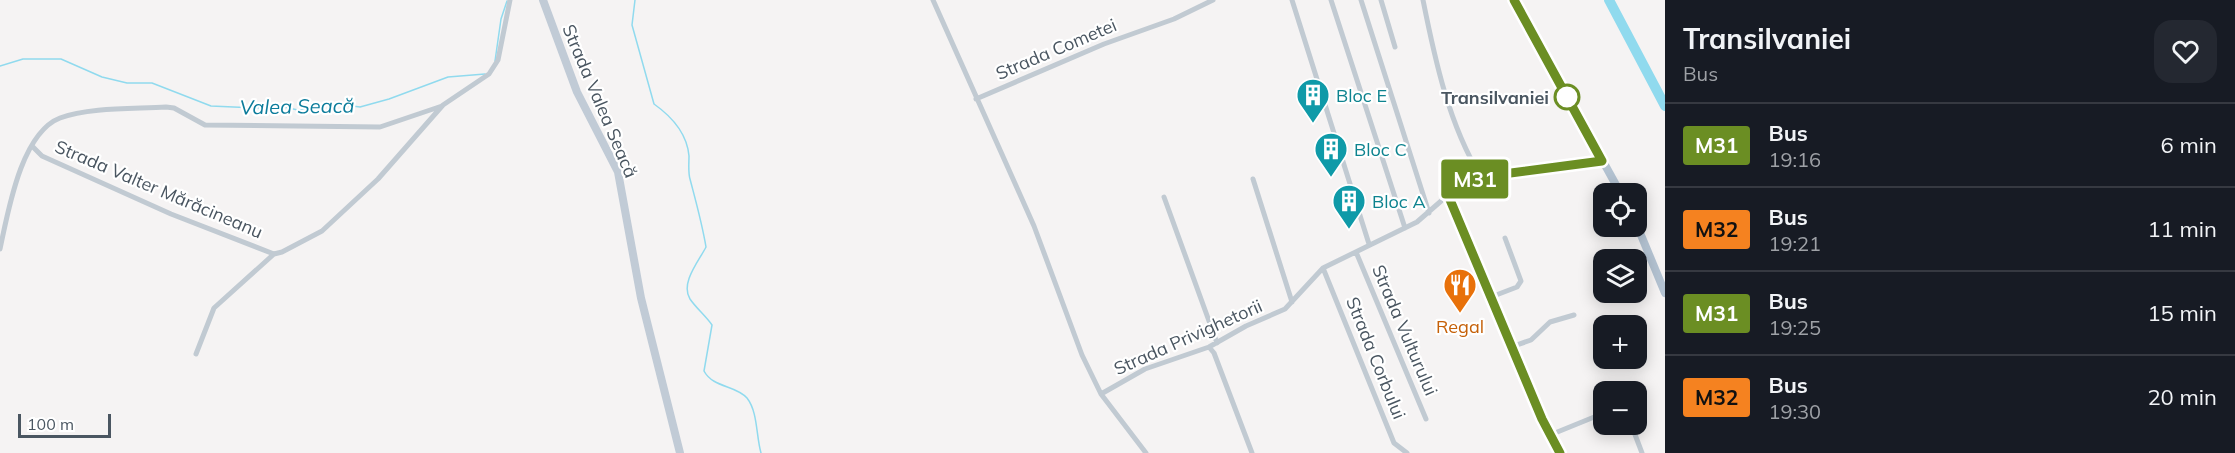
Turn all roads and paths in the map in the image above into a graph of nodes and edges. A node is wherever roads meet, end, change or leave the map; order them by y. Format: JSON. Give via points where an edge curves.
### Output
{"nodes":[{"id":1,"x":510,"y":0,"type":"edge"},
{"id":2,"x":543,"y":0,"type":"edge"},
{"id":3,"x":933,"y":0,"type":"edge"},
{"id":4,"x":1213,"y":0,"type":"edge"},
{"id":5,"x":1292,"y":0,"type":"edge"},
{"id":6,"x":1331,"y":0,"type":"edge"},
{"id":7,"x":1361,"y":0,"type":"edge"},
{"id":8,"x":1381,"y":0,"type":"edge"},
{"id":9,"x":1423,"y":0,"type":"edge"},
{"id":10,"x":1514,"y":0,"type":"edge"},
{"id":11,"x":1395,"y":47,"type":"dead end"},
{"id":12,"x":976,"y":99,"type":"junction"},
{"id":13,"x":443,"y":105,"type":"junction"},
{"id":14,"x":33,"y":147,"type":"junction"},
{"id":15,"x":1602,"y":161,"type":"junction"},
{"id":16,"x":1480,"y":177,"type":"junction"},
{"id":17,"x":1253,"y":179,"type":"dead end"},
{"id":18,"x":1615,"y":183,"type":"edge"},
{"id":19,"x":1448,"y":195,"type":"junction"},
{"id":20,"x":1164,"y":197,"type":"dead end"},
{"id":21,"x":1429,"y":213,"type":"junction"},
{"id":22,"x":1405,"y":228,"type":"junction"},
{"id":23,"x":1642,"y":237,"type":"edge"},
{"id":24,"x":1505,"y":238,"type":"dead end"},
{"id":25,"x":1369,"y":244,"type":"junction"},
{"id":26,"x":0,"y":249,"type":"edge"},
{"id":27,"x":1356,"y":252,"type":"junction"},
{"id":28,"x":274,"y":254,"type":"junction"},
{"id":29,"x":1323,"y":268,"type":"junction"},
{"id":30,"x":1665,"y":293,"type":"edge"},
{"id":31,"x":1491,"y":297,"type":"junction"},
{"id":32,"x":1292,"y":302,"type":"junction"},
{"id":33,"x":1574,"y":315,"type":"dead end"},
{"id":34,"x":1217,"y":343,"type":"junction"},
{"id":35,"x":1209,"y":347,"type":"junction"},
{"id":36,"x":1511,"y":347,"type":"junction"},
{"id":37,"x":196,"y":354,"type":"dead end"},
{"id":38,"x":1101,"y":394,"type":"junction"},
{"id":39,"x":1593,"y":417,"type":"edge"},
{"id":40,"x":1426,"y":419,"type":"dead end"},
{"id":41,"x":1550,"y":435,"type":"junction"},
{"id":42,"x":1635,"y":435,"type":"edge"},
{"id":43,"x":680,"y":453,"type":"edge"},
{"id":44,"x":1146,"y":453,"type":"edge"},
{"id":45,"x":1252,"y":453,"type":"edge"},
{"id":46,"x":1407,"y":453,"type":"edge"},
{"id":47,"x":1560,"y":453,"type":"edge"},
{"id":48,"x":1642,"y":453,"type":"edge"}],
"edges":[{"from":1,"to":13,"type":"street","name":"Strada Valter Mărăcineanu","via":[[495,67],[478,84]]},
{"from":2,"to":43,"type":"main road","name":"Strada Valea Seacă","via":[[577,92],[618,172],[651,343]]},
{"from":3,"to":12,"type":"street"},
{"from":4,"to":12,"type":"street","name":"Strada Cometei","via":[[1174,20],[1104,44]]},
{"from":5,"to":25,"type":"street"},
{"from":6,"to":22,"type":"street"},
{"from":7,"to":21,"type":"street"},
{"from":8,"to":11,"type":"street"},
{"from":9,"to":16,"type":"street","via":[[1455,128]]},
{"from":10,"to":15,"type":"main road"},
{"from":12,"to":38,"type":"street","via":[[1034,226],[1082,355]]},
{"from":13,"to":14,"type":"street","via":[[380,127],[205,125],[166,107],[78,114],[59,119],[42,131]]},
{"from":13,"to":28,"type":"street","name":"Strada Valter Mărăcineanu","via":[[351,206],[315,235]]},
{"from":14,"to":26,"type":"street","via":[[18,174]]},
{"from":14,"to":28,"type":"street","name":"Strada Valter Mărăcineanu","via":[[42,156],[100,183]]},
{"from":15,"to":16,"type":"street","name":"Strada Privighetorii"},
{"from":15,"to":18,"type":"main road"},
{"from":16,"to":19,"type":"street","name":"Strada Privighetorii"},
{"from":17,"to":32,"type":"street"},
{"from":19,"to":21,"type":"street","name":"Strada Privighetorii"},
{"from":19,"to":31,"type":"street"},
{"from":20,"to":34,"type":"street"},
{"from":21,"to":22,"type":"street","name":"Strada Privighetorii"},
{"from":22,"to":25,"type":"street","name":"Strada Privighetorii"},
{"from":23,"to":30,"type":"main road"},
{"from":24,"to":31,"type":"street","via":[[1521,280],[1516,287]]},
{"from":25,"to":27,"type":"street","name":"Strada Privighetorii"},
{"from":27,"to":29,"type":"street","name":"Strada Privighetorii"},
{"from":27,"to":40,"type":"street","name":"Strada Vulturului"},
{"from":28,"to":37,"type":"street","via":[[214,308]]},
{"from":29,"to":32,"type":"street","name":"Strada Privighetorii"},
{"from":29,"to":46,"type":"street","name":"Strada Corbului","via":[[1394,443]]},
{"from":31,"to":36,"type":"street"},
{"from":32,"to":34,"type":"street","name":"Strada Privighetorii"},
{"from":33,"to":36,"type":"street","via":[[1550,322],[1531,340]]},
{"from":34,"to":35,"type":"street","name":"Strada Privighetorii"},
{"from":35,"to":38,"type":"street","name":"Strada Privighetorii","via":[[1145,369]]},
{"from":35,"to":45,"type":"street"},
{"from":36,"to":41,"type":"street"},
{"from":38,"to":44,"type":"street"},
{"from":39,"to":41,"type":"street"},
{"from":41,"to":47,"type":"street"},
{"from":42,"to":48,"type":"street"}]}
